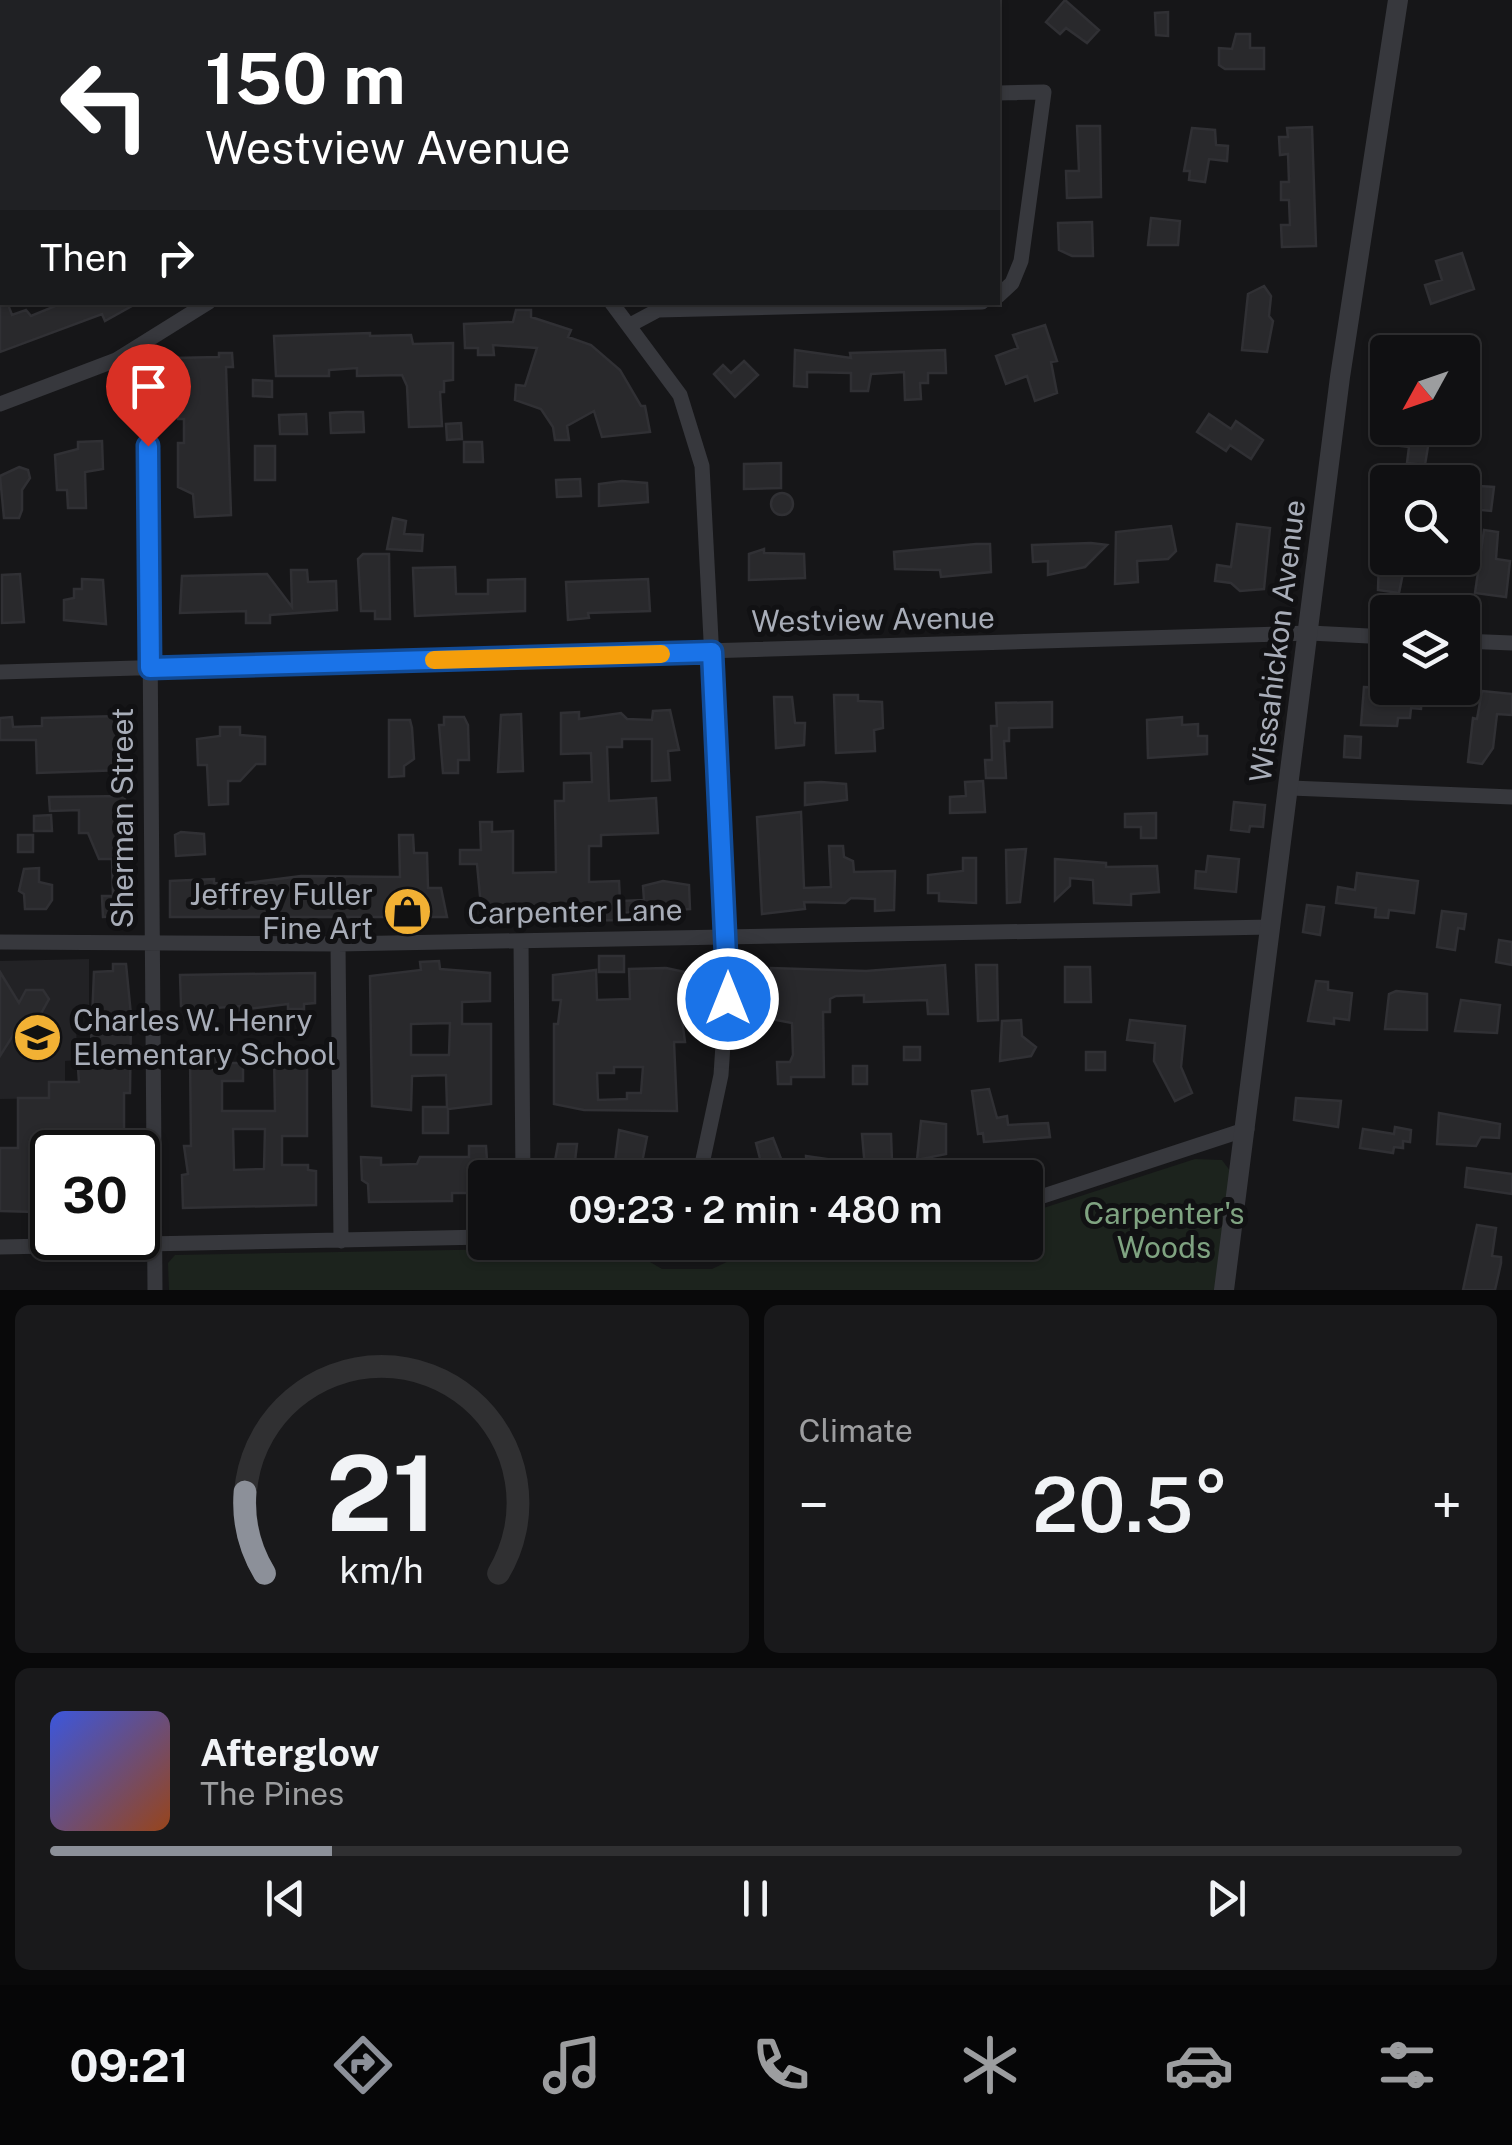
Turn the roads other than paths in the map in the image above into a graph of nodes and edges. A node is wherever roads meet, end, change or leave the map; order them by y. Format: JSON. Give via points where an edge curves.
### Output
{"nodes":[{"id":1,"x":1398,"y":0,"type":"edge"},
{"id":2,"x":1000,"y":92,"type":"edge"},
{"id":3,"x":1000,"y":294,"type":"edge"},
{"id":4,"x":204,"y":305,"type":"edge"},
{"id":5,"x":613,"y":305,"type":"edge"},
{"id":6,"x":860,"y":305,"type":"edge"},
{"id":7,"x":630,"y":325,"type":"junction"},
{"id":8,"x":141,"y":347,"type":"junction"},
{"id":9,"x":0,"y":404,"type":"edge"},
{"id":10,"x":1310,"y":634,"type":"junction"},
{"id":11,"x":1370,"y":637,"type":"edge"},
{"id":12,"x":1480,"y":642,"type":"edge"},
{"id":13,"x":1512,"y":644,"type":"edge"},
{"id":14,"x":712,"y":652,"type":"junction"},
{"id":15,"x":150,"y":668,"type":"junction"},
{"id":16,"x":0,"y":672,"type":"edge"},
{"id":17,"x":1291,"y":788,"type":"junction"},
{"id":18,"x":1512,"y":796,"type":"edge"},
{"id":19,"x":1272,"y":927,"type":"junction"},
{"id":20,"x":727,"y":936,"type":"junction"},
{"id":21,"x":521,"y":940,"type":"junction"},
{"id":22,"x":0,"y":942,"type":"edge"},
{"id":23,"x":152,"y":943,"type":"junction"},
{"id":24,"x":338,"y":944,"type":"junction"},
{"id":25,"x":1247,"y":1129,"type":"junction"},
{"id":26,"x":154,"y":1130,"type":"edge"},
{"id":27,"x":523,"y":1160,"type":"edge"},
{"id":28,"x":704,"y":1160,"type":"edge"},
{"id":29,"x":1043,"y":1196,"type":"edge"},
{"id":30,"x":468,"y":1238,"type":"edge"},
{"id":31,"x":341,"y":1241,"type":"junction"},
{"id":32,"x":160,"y":1244,"type":"edge"},
{"id":33,"x":30,"y":1246,"type":"edge"},
{"id":34,"x":0,"y":1247,"type":"edge"},
{"id":35,"x":155,"y":1260,"type":"edge"},
{"id":36,"x":155,"y":1290,"type":"edge"},
{"id":37,"x":1224,"y":1290,"type":"edge"}],
"edges":[{"from":1,"to":10,"type":"street","name":"Wissahickon Avenue","via":[[1340,377]]},
{"from":2,"to":3,"type":"street","via":[[1044,92],[1021,261]]},
{"from":4,"to":8,"type":"street"},
{"from":5,"to":7,"type":"street"},
{"from":6,"to":7,"type":"street","via":[[658,310]]},
{"from":7,"to":14,"type":"street","via":[[680,395],[697,444]]},
{"from":8,"to":9,"type":"street"},
{"from":8,"to":15,"type":"street","name":"Sherman Street","via":[[148,376]]},
{"from":10,"to":11,"type":"street","name":"Westview Avenue"},
{"from":10,"to":14,"type":"street","name":"Westview Avenue"},
{"from":10,"to":17,"type":"street","name":"Wissahickon Avenue"},
{"from":12,"to":13,"type":"street"},
{"from":14,"to":15,"type":"street","name":"Westview Avenue"},
{"from":14,"to":20,"type":"street"},
{"from":15,"to":16,"type":"street","name":"Westview Avenue"},
{"from":15,"to":23,"type":"street","name":"Sherman Street"},
{"from":17,"to":18,"type":"street"},
{"from":17,"to":19,"type":"street","name":"Wissahickon Avenue"},
{"from":19,"to":20,"type":"street","name":"Carpenter Lane"},
{"from":19,"to":25,"type":"street","name":"Wissahickon Avenue"},
{"from":20,"to":21,"type":"street","name":"Carpenter Lane"},
{"from":20,"to":28,"type":"street","via":[[721,1075]]},
{"from":21,"to":24,"type":"street","name":"Carpenter Lane"},
{"from":21,"to":27,"type":"street"},
{"from":22,"to":23,"type":"street","name":"Carpenter Lane"},
{"from":23,"to":24,"type":"street","name":"Carpenter Lane"},
{"from":23,"to":26,"type":"street","name":"Sherman Street"},
{"from":24,"to":31,"type":"street"},
{"from":25,"to":29,"type":"street"},
{"from":25,"to":37,"type":"street","name":"Wissahickon Avenue"},
{"from":30,"to":31,"type":"street"},
{"from":31,"to":32,"type":"street"},
{"from":33,"to":34,"type":"street"},
{"from":35,"to":36,"type":"street","name":"Sherman Street"}]}
